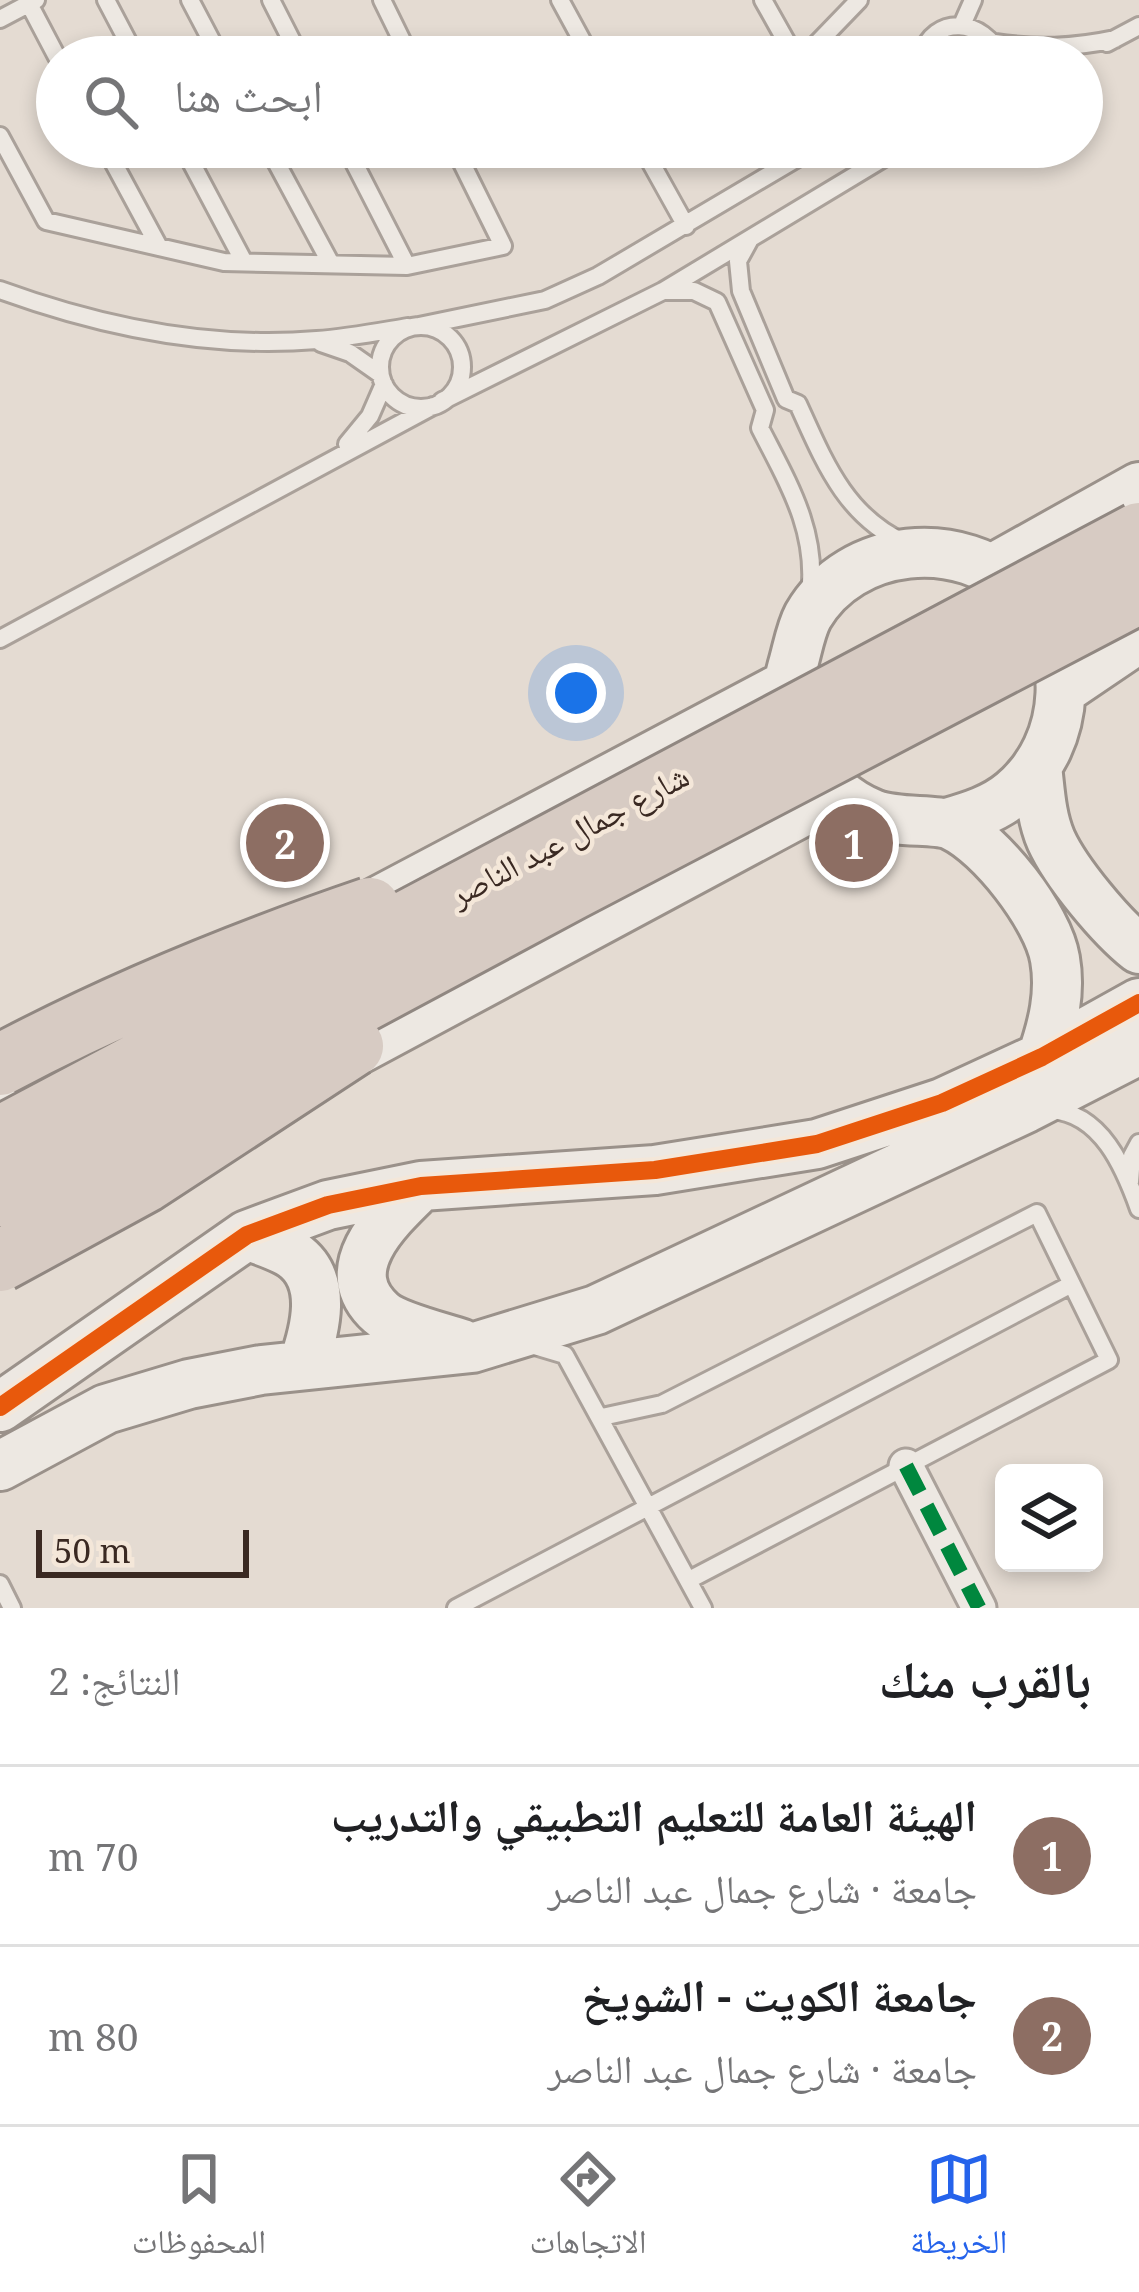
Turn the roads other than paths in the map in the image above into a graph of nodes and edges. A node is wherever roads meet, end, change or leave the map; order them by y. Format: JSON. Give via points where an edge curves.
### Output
{"nodes":[{"id":1,"x":106,"y":0,"type":"edge"},
{"id":2,"x":190,"y":0,"type":"edge"},
{"id":3,"x":271,"y":0,"type":"edge"},
{"id":4,"x":382,"y":0,"type":"edge"},
{"id":5,"x":560,"y":0,"type":"edge"},
{"id":6,"x":763,"y":0,"type":"edge"},
{"id":7,"x":973,"y":0,"type":"edge"},
{"id":8,"x":31,"y":1,"type":"edge"},
{"id":9,"x":852,"y":3,"type":"edge"},
{"id":10,"x":0,"y":20,"type":"edge"},
{"id":11,"x":962,"y":25,"type":"junction"},
{"id":12,"x":1139,"y":26,"type":"edge"},
{"id":13,"x":47,"y":36,"type":"edge"},
{"id":14,"x":125,"y":36,"type":"edge"},
{"id":15,"x":209,"y":36,"type":"edge"},
{"id":16,"x":289,"y":36,"type":"edge"},
{"id":17,"x":400,"y":36,"type":"edge"},
{"id":18,"x":580,"y":36,"type":"edge"},
{"id":19,"x":786,"y":36,"type":"edge"},
{"id":20,"x":820,"y":36,"type":"edge"},
{"id":21,"x":931,"y":36,"type":"edge"},
{"id":22,"x":985,"y":36,"type":"edge"},
{"id":23,"x":1115,"y":39,"type":"junction"},
{"id":24,"x":1103,"y":42,"type":"edge"},
{"id":25,"x":1103,"y":45,"type":"edge"},
{"id":26,"x":0,"y":136,"type":"edge"},
{"id":27,"x":117,"y":168,"type":"edge"},
{"id":28,"x":194,"y":168,"type":"edge"},
{"id":29,"x":279,"y":168,"type":"edge"},
{"id":30,"x":357,"y":168,"type":"edge"},
{"id":31,"x":464,"y":168,"type":"edge"},
{"id":32,"x":653,"y":168,"type":"edge"},
{"id":33,"x":781,"y":168,"type":"edge"},
{"id":34,"x":867,"y":168,"type":"edge"},
{"id":35,"x":686,"y":226,"type":"junction"},
{"id":36,"x":752,"y":238,"type":"junction"},
{"id":37,"x":159,"y":247,"type":"junction"},
{"id":38,"x":244,"y":262,"type":"junction"},
{"id":39,"x":331,"y":264,"type":"junction"},
{"id":40,"x":407,"y":266,"type":"junction"},
{"id":41,"x":0,"y":290,"type":"edge"},
{"id":42,"x":663,"y":291,"type":"junction"},
{"id":43,"x":414,"y":327,"type":"junction"},
{"id":44,"x":315,"y":340,"type":"junction"},
{"id":45,"x":382,"y":379,"type":"junction"},
{"id":46,"x":786,"y":399,"type":"junction"},
{"id":47,"x":437,"y":404,"type":"junction"},
{"id":48,"x":764,"y":410,"type":"junction"},
{"id":49,"x":339,"y":453,"type":"junction"},
{"id":50,"x":1139,"y":487,"type":"edge"},
{"id":51,"x":1139,"y":533,"type":"edge"},
{"id":52,"x":922,"y":551,"type":"junction"},
{"id":53,"x":992,"y":569,"type":"junction"},
{"id":54,"x":1139,"y":593,"type":"edge"},
{"id":55,"x":807,"y":618,"type":"junction"},
{"id":56,"x":1139,"y":638,"type":"edge"},
{"id":57,"x":0,"y":639,"type":"edge"},
{"id":58,"x":787,"y":685,"type":"junction"},
{"id":59,"x":1062,"y":690,"type":"junction"},
{"id":60,"x":1037,"y":766,"type":"junction"},
{"id":61,"x":837,"y":793,"type":"junction"},
{"id":62,"x":947,"y":823,"type":"junction"},
{"id":63,"x":555,"y":870,"type":"junction"},
{"id":64,"x":1139,"y":949,"type":"edge"},
{"id":65,"x":1139,"y":1003,"type":"edge"},
{"id":66,"x":1139,"y":1050,"type":"edge"},
{"id":67,"x":1042,"y":1057,"type":"junction"},
{"id":68,"x":0,"y":1065,"type":"edge"},
{"id":69,"x":0,"y":1102,"type":"edge"},
{"id":70,"x":1026,"y":1108,"type":"junction"},
{"id":71,"x":0,"y":1137,"type":"edge"},
{"id":72,"x":1139,"y":1143,"type":"edge"},
{"id":73,"x":1130,"y":1182,"type":"junction"},
{"id":74,"x":421,"y":1186,"type":"junction"},
{"id":75,"x":0,"y":1196,"type":"edge"},
{"id":76,"x":1139,"y":1209,"type":"edge"},
{"id":77,"x":247,"y":1235,"type":"junction"},
{"id":78,"x":0,"y":1241,"type":"edge"},
{"id":79,"x":0,"y":1261,"type":"edge"},
{"id":80,"x":1070,"y":1285,"type":"junction"},
{"id":81,"x":596,"y":1310,"type":"junction"},
{"id":82,"x":488,"y":1343,"type":"junction"},
{"id":83,"x":565,"y":1355,"type":"junction"},
{"id":84,"x":304,"y":1365,"type":"junction"},
{"id":85,"x":0,"y":1407,"type":"edge"},
{"id":86,"x":602,"y":1417,"type":"junction"},
{"id":87,"x":0,"y":1466,"type":"edge"},
{"id":88,"x":907,"y":1466,"type":"junction"},
{"id":89,"x":650,"y":1505,"type":"junction"},
{"id":90,"x":689,"y":1580,"type":"junction"},
{"id":91,"x":0,"y":1584,"type":"edge"},
{"id":92,"x":12,"y":1608,"type":"edge"},
{"id":93,"x":456,"y":1608,"type":"edge"},
{"id":94,"x":703,"y":1608,"type":"edge"},
{"id":95,"x":979,"y":1608,"type":"edge"}],
"edges":[{"from":1,"to":14,"type":"lane"},
{"from":2,"to":15,"type":"lane"},
{"from":3,"to":16,"type":"lane"},
{"from":4,"to":17,"type":"lane"},
{"from":5,"to":18,"type":"lane"},
{"from":6,"to":19,"type":"lane"},
{"from":7,"to":11,"type":"lane"},
{"from":8,"to":10,"type":"lane"},
{"from":8,"to":13,"type":"lane"},
{"from":9,"to":20,"type":"lane"},
{"from":11,"to":21,"type":"lane"},
{"from":11,"to":22,"type":"lane"},
{"from":12,"to":23,"type":"lane"},
{"from":23,"to":24,"type":"lane"},
{"from":23,"to":25,"type":"lane"},
{"from":26,"to":37,"type":"lane","via":[[46,221]]},
{"from":27,"to":37,"type":"lane"},
{"from":28,"to":38,"type":"lane"},
{"from":29,"to":39,"type":"lane"},
{"from":30,"to":40,"type":"lane"},
{"from":31,"to":40,"type":"lane","via":[[503,246]]},
{"from":32,"to":35,"type":"lane"},
{"from":33,"to":35,"type":"lane"},
{"from":34,"to":36,"type":"lane"},
{"from":35,"to":43,"type":"lane","via":[[545,300]]},
{"from":36,"to":42,"type":"lane"},
{"from":36,"to":46,"type":"lane","via":[[739,261],[741,291]]},
{"from":37,"to":38,"type":"lane"},
{"from":38,"to":39,"type":"lane"},
{"from":39,"to":40,"type":"lane"},
{"from":41,"to":44,"type":"lane","via":[[175,334]]},
{"from":42,"to":47,"type":"lane"},
{"from":42,"to":48,"type":"lane","via":[[694,291],[717,302]]},
{"from":43,"to":44,"type":"lane"},
{"from":43,"to":45,"type":"lane","via":[[385,345]]},
{"from":43,"to":47,"type":"lane","via":[[434,328],[458,347],[460,377]]},
{"from":44,"to":45,"type":"lane","via":[[350,353]]},
{"from":45,"to":47,"type":"lane","via":[[404,404]]},
{"from":45,"to":49,"type":"lane","via":[[370,416]]},
{"from":46,"to":48,"type":"lane"},
{"from":46,"to":52,"type":"lane","via":[[797,404],[836,487],[887,535]]},
{"from":47,"to":49,"type":"lane"},
{"from":48,"to":55,"type":"lane","via":[[760,428],[802,509],[812,548]]},
{"from":49,"to":57,"type":"lane"},
{"from":50,"to":53,"type":"street"},
{"from":51,"to":63,"type":"highway","name":"شارع جمال عبد الناصر","bridge":true},
{"from":52,"to":53,"type":"street"},
{"from":52,"to":55,"type":"street","via":[[856,570]]},
{"from":53,"to":59,"type":"street","via":[[1043,620]]},
{"from":54,"to":63,"type":"highway","name":"شارع جمال عبد الناصر","bridge":true},
{"from":55,"to":58,"type":"street"},
{"from":56,"to":59,"type":"street"},
{"from":58,"to":61,"type":"street","via":[[809,763]]},
{"from":58,"to":69,"type":"street"},
{"from":59,"to":60,"type":"street"},
{"from":60,"to":62,"type":"street","via":[[1013,793]]},
{"from":60,"to":64,"type":"street","via":[[1052,842],[1114,930]]},
{"from":61,"to":62,"type":"street","via":[[872,814]]},
{"from":61,"to":78,"type":"street"},
{"from":62,"to":67,"type":"street","via":[[1004,865],[1055,955],[1054,1021]]},
{"from":63,"to":68,"type":"highway","bridge":true,"via":[[279,939]]},
{"from":63,"to":71,"type":"highway","name":"شارع جمال عبد الناصر","bridge":true},
{"from":63,"to":75,"type":"highway","name":"شارع جمال عبد الناصر","bridge":true},
{"from":63,"to":79,"type":"highway","bridge":true,"via":[[347,1051],[164,1170]]},
{"from":65,"to":67,"type":"street"},
{"from":66,"to":70,"type":"street"},
{"from":67,"to":74,"type":"street","via":[[942,1103],[817,1144],[655,1170]]},
{"from":70,"to":73,"type":"lane","via":[[1085,1118]]},
{"from":70,"to":81,"type":"street"},
{"from":72,"to":73,"type":"lane"},
{"from":73,"to":76,"type":"lane"},
{"from":74,"to":77,"type":"street","via":[[328,1205]]},
{"from":74,"to":82,"type":"street","via":[[378,1228],[360,1268],[368,1294],[383,1316]]},
{"from":77,"to":84,"type":"street","via":[[296,1256],[315,1290],[317,1325]]},
{"from":77,"to":85,"type":"street"},
{"from":80,"to":86,"type":"lane","via":[[1037,1213],[662,1404]]},
{"from":80,"to":88,"type":"lane","via":[[1109,1360]]},
{"from":80,"to":89,"type":"lane"},
{"from":81,"to":82,"type":"street"},
{"from":81,"to":83,"type":"lane"},
{"from":82,"to":83,"type":"lane"},
{"from":82,"to":84,"type":"street"},
{"from":83,"to":86,"type":"lane"},
{"from":84,"to":87,"type":"street","via":[[189,1384],[106,1409]]},
{"from":86,"to":89,"type":"lane"},
{"from":88,"to":90,"type":"lane"},
{"from":88,"to":95,"type":"street"},
{"from":89,"to":90,"type":"lane"},
{"from":89,"to":93,"type":"lane"},
{"from":90,"to":94,"type":"lane"},
{"from":91,"to":92,"type":"lane"}]}
